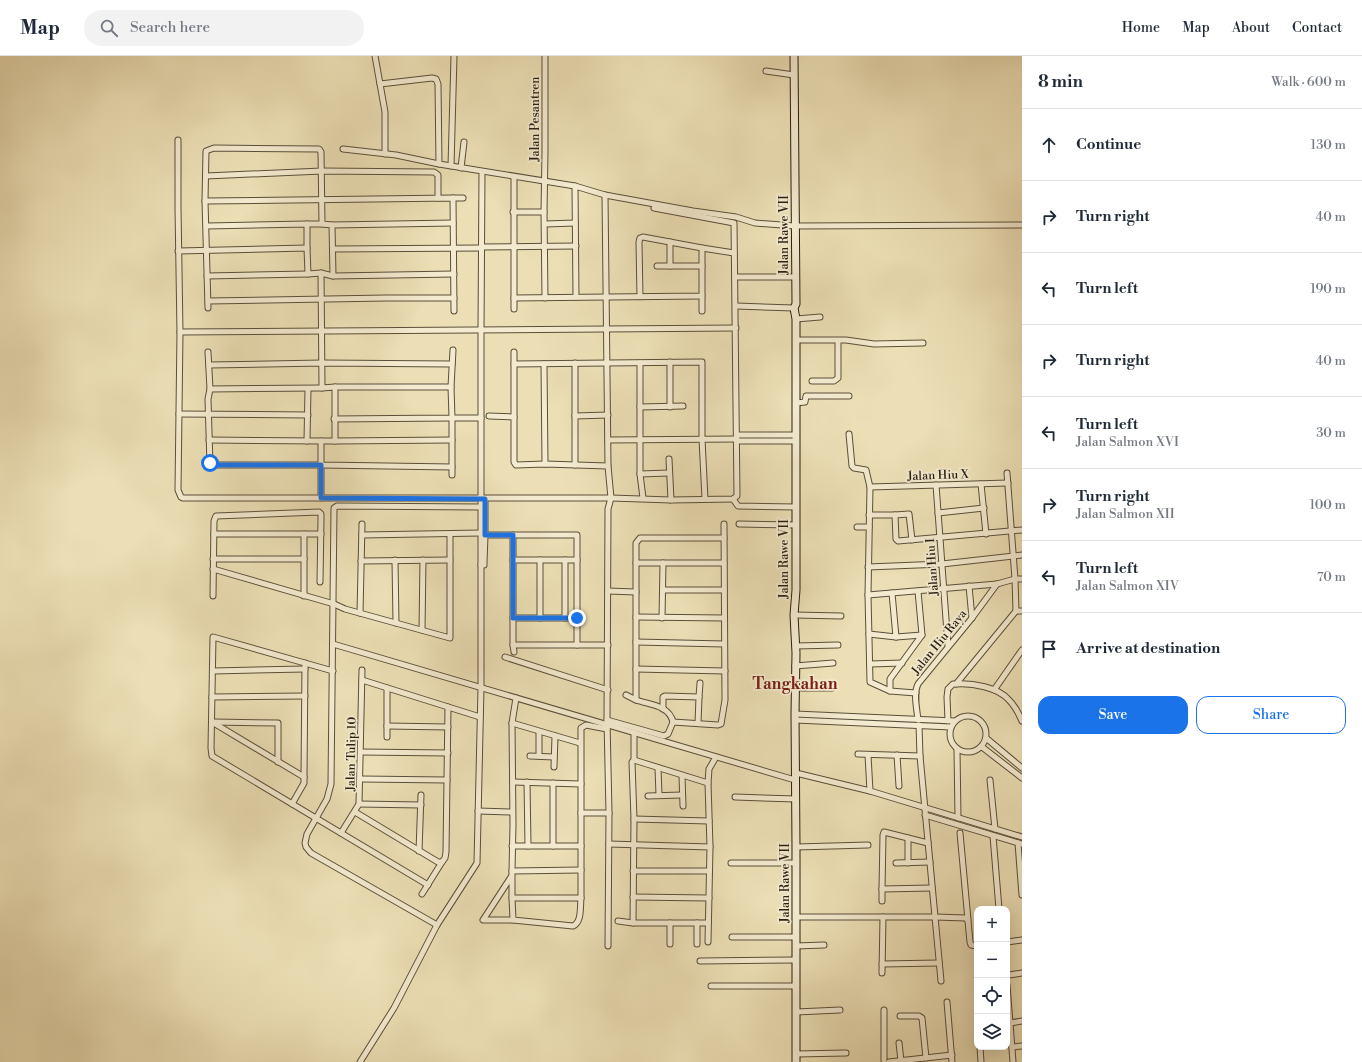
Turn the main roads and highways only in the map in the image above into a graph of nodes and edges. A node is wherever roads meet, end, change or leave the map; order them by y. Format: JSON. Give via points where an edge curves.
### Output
{"nodes":[{"id":1,"x":794,"y":56,"type":"edge"},
{"id":2,"x":796,"y":1062,"type":"edge"}],
"edges":[{"from":1,"to":2,"type":"main road","name":"Jalan Rawe VII"}]}
